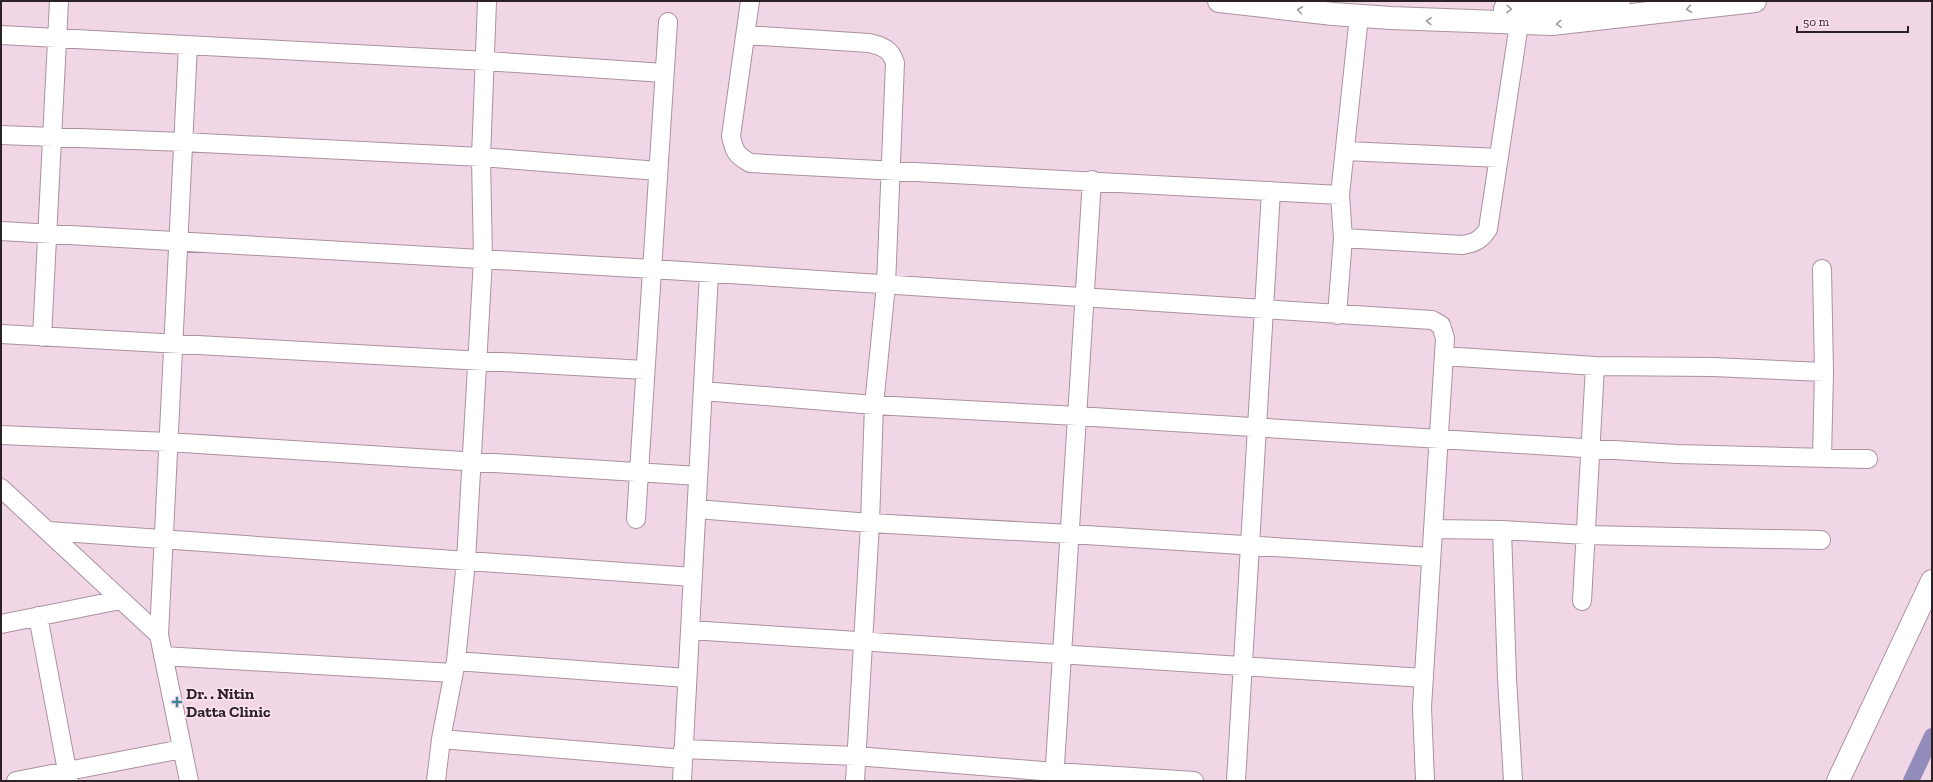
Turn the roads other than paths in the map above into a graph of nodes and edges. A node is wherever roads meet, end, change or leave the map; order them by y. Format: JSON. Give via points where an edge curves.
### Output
{"nodes":[{"id":1,"x":59,"y":1,"type":"edge"},
{"id":2,"x":487,"y":1,"type":"edge"},
{"id":3,"x":750,"y":1,"type":"edge"},
{"id":4,"x":1219,"y":1,"type":"edge"},
{"id":5,"x":1619,"y":1,"type":"edge"},
{"id":6,"x":1755,"y":1,"type":"edge"},
{"id":7,"x":1352,"y":8,"type":"edge"},
{"id":8,"x":668,"y":22,"type":"dead end"},
{"id":9,"x":1519,"y":24,"type":"junction"},
{"id":10,"x":1,"y":35,"type":"edge"},
{"id":11,"x":746,"y":35,"type":"junction"},
{"id":12,"x":57,"y":38,"type":"junction"},
{"id":13,"x":188,"y":45,"type":"junction"},
{"id":14,"x":486,"y":61,"type":"junction"},
{"id":15,"x":664,"y":73,"type":"junction"},
{"id":16,"x":1,"y":135,"type":"edge"},
{"id":17,"x":52,"y":138,"type":"junction"},
{"id":18,"x":183,"y":142,"type":"junction"},
{"id":19,"x":1346,"y":151,"type":"junction"},
{"id":20,"x":481,"y":157,"type":"junction"},
{"id":21,"x":1499,"y":158,"type":"junction"},
{"id":22,"x":658,"y":171,"type":"junction"},
{"id":23,"x":891,"y":171,"type":"junction"},
{"id":24,"x":1092,"y":180,"type":"junction"},
{"id":25,"x":1271,"y":191,"type":"junction"},
{"id":26,"x":1340,"y":195,"type":"junction"},
{"id":27,"x":1,"y":231,"type":"edge"},
{"id":28,"x":48,"y":234,"type":"junction"},
{"id":29,"x":1343,"y":238,"type":"junction"},
{"id":30,"x":178,"y":242,"type":"junction"},
{"id":31,"x":484,"y":259,"type":"junction"},
{"id":32,"x":652,"y":269,"type":"junction"},
{"id":33,"x":1822,"y":269,"type":"dead end"},
{"id":34,"x":709,"y":273,"type":"junction"},
{"id":35,"x":886,"y":285,"type":"junction"},
{"id":36,"x":1085,"y":298,"type":"junction"},
{"id":37,"x":1264,"y":310,"type":"junction"},
{"id":38,"x":1337,"y":315,"type":"junction"},
{"id":39,"x":1,"y":334,"type":"edge"},
{"id":40,"x":42,"y":336,"type":"junction"},
{"id":41,"x":173,"y":344,"type":"junction"},
{"id":42,"x":1444,"y":356,"type":"junction"},
{"id":43,"x":478,"y":360,"type":"junction"},
{"id":44,"x":1594,"y":366,"type":"junction"},
{"id":45,"x":645,"y":370,"type":"junction"},
{"id":46,"x":1824,"y":372,"type":"junction"},
{"id":47,"x":703,"y":392,"type":"junction"},
{"id":48,"x":874,"y":405,"type":"junction"},
{"id":49,"x":1078,"y":416,"type":"junction"},
{"id":50,"x":1257,"y":428,"type":"junction"},
{"id":51,"x":1,"y":435,"type":"edge"},
{"id":52,"x":1439,"y":439,"type":"junction"},
{"id":53,"x":168,"y":442,"type":"junction"},
{"id":54,"x":1590,"y":449,"type":"junction"},
{"id":55,"x":1822,"y":458,"type":"junction"},
{"id":56,"x":1868,"y":458,"type":"dead end"},
{"id":57,"x":472,"y":462,"type":"junction"},
{"id":58,"x":639,"y":472,"type":"junction"},
{"id":59,"x":698,"y":476,"type":"junction"},
{"id":60,"x":1,"y":488,"type":"edge"},
{"id":61,"x":696,"y":510,"type":"junction"},
{"id":62,"x":636,"y":519,"type":"dead end"},
{"id":63,"x":870,"y":523,"type":"junction"},
{"id":64,"x":1433,"y":529,"type":"junction"},
{"id":65,"x":1502,"y":530,"type":"junction"},
{"id":66,"x":48,"y":531,"type":"junction"},
{"id":67,"x":1070,"y":534,"type":"junction"},
{"id":68,"x":1586,"y":535,"type":"junction"},
{"id":69,"x":164,"y":540,"type":"junction"},
{"id":70,"x":1821,"y":540,"type":"dead end"},
{"id":71,"x":1250,"y":545,"type":"junction"},
{"id":72,"x":1431,"y":557,"type":"junction"},
{"id":73,"x":466,"y":561,"type":"junction"},
{"id":74,"x":693,"y":578,"type":"junction"},
{"id":75,"x":1932,"y":582,"type":"edge"},
{"id":76,"x":120,"y":600,"type":"junction"},
{"id":77,"x":1582,"y":601,"type":"dead end"},
{"id":78,"x":38,"y":616,"type":"junction"},
{"id":79,"x":1,"y":624,"type":"edge"},
{"id":80,"x":690,"y":630,"type":"junction"},
{"id":81,"x":159,"y":635,"type":"junction"},
{"id":82,"x":863,"y":642,"type":"junction"},
{"id":83,"x":1062,"y":654,"type":"junction"},
{"id":84,"x":163,"y":656,"type":"junction"},
{"id":85,"x":1243,"y":665,"type":"junction"},
{"id":86,"x":455,"y":667,"type":"junction"},
{"id":87,"x":687,"y":678,"type":"junction"},
{"id":88,"x":1424,"y":678,"type":"junction"},
{"id":89,"x":441,"y":739,"type":"junction"},
{"id":90,"x":182,"y":750,"type":"junction"},
{"id":91,"x":683,"y":754,"type":"junction"},
{"id":92,"x":856,"y":756,"type":"junction"},
{"id":93,"x":68,"y":776,"type":"edge"},
{"id":94,"x":1054,"y":777,"type":"edge"},
{"id":95,"x":16,"y":781,"type":"edge"},
{"id":96,"x":189,"y":781,"type":"edge"},
{"id":97,"x":436,"y":781,"type":"edge"},
{"id":98,"x":682,"y":781,"type":"edge"},
{"id":99,"x":855,"y":781,"type":"edge"},
{"id":100,"x":1194,"y":781,"type":"edge"},
{"id":101,"x":1236,"y":781,"type":"edge"},
{"id":102,"x":1425,"y":781,"type":"edge"},
{"id":103,"x":1513,"y":781,"type":"edge"},
{"id":104,"x":1838,"y":781,"type":"edge"}],
"edges":[{"from":1,"to":12,"type":"street"},
{"from":2,"to":14,"type":"street"},
{"from":3,"to":11,"type":"street"},
{"from":7,"to":4,"type":"street","one_way":true},
{"from":7,"to":5,"type":"street","one_way":true,"via":[[1526,10]]},
{"from":6,"to":9,"type":"street","one_way":true,"via":[[1576,22]]},
{"from":9,"to":7,"type":"street","one_way":true},
{"from":7,"to":19,"type":"street"},
{"from":8,"to":15,"type":"street"},
{"from":9,"to":21,"type":"street"},
{"from":10,"to":12,"type":"street"},
{"from":11,"to":23,"type":"street","via":[[869,44],[888,50],[896,62]]},
{"from":11,"to":23,"type":"street","via":[[731,136],[738,156],[750,162]]},
{"from":12,"to":13,"type":"street"},
{"from":12,"to":17,"type":"street"},
{"from":13,"to":14,"type":"street"},
{"from":13,"to":18,"type":"street"},
{"from":14,"to":15,"type":"street"},
{"from":14,"to":20,"type":"street"},
{"from":15,"to":22,"type":"street"},
{"from":16,"to":17,"type":"street"},
{"from":17,"to":18,"type":"street"},
{"from":17,"to":28,"type":"street"},
{"from":18,"to":20,"type":"street"},
{"from":18,"to":30,"type":"street"},
{"from":19,"to":21,"type":"street"},
{"from":19,"to":26,"type":"street"},
{"from":20,"to":22,"type":"street"},
{"from":20,"to":31,"type":"street"},
{"from":21,"to":29,"type":"street","via":[[1488,229],[1482,239],[1473,244]]},
{"from":22,"to":32,"type":"street"},
{"from":23,"to":24,"type":"street"},
{"from":23,"to":35,"type":"street"},
{"from":24,"to":25,"type":"street"},
{"from":24,"to":36,"type":"street"},
{"from":25,"to":26,"type":"street"},
{"from":25,"to":37,"type":"street"},
{"from":26,"to":29,"type":"street"},
{"from":27,"to":28,"type":"street"},
{"from":28,"to":30,"type":"street"},
{"from":28,"to":40,"type":"street"},
{"from":29,"to":38,"type":"street"},
{"from":30,"to":31,"type":"street"},
{"from":30,"to":41,"type":"street"},
{"from":31,"to":32,"type":"street"},
{"from":31,"to":43,"type":"street"},
{"from":32,"to":34,"type":"street"},
{"from":32,"to":45,"type":"street"},
{"from":33,"to":46,"type":"street"},
{"from":34,"to":35,"type":"street"},
{"from":34,"to":47,"type":"street"},
{"from":35,"to":36,"type":"street"},
{"from":35,"to":48,"type":"street"},
{"from":36,"to":37,"type":"street"},
{"from":36,"to":49,"type":"street"},
{"from":37,"to":38,"type":"street"},
{"from":37,"to":50,"type":"street"},
{"from":38,"to":42,"type":"street","via":[[1432,320],[1442,325],[1446,338]]},
{"from":39,"to":40,"type":"street"},
{"from":40,"to":41,"type":"street"},
{"from":41,"to":43,"type":"street"},
{"from":41,"to":53,"type":"street"},
{"from":42,"to":44,"type":"street"},
{"from":42,"to":52,"type":"street"},
{"from":43,"to":45,"type":"street"},
{"from":43,"to":57,"type":"street"},
{"from":44,"to":46,"type":"street","via":[[1713,367]]},
{"from":44,"to":54,"type":"street"},
{"from":45,"to":58,"type":"street"},
{"from":46,"to":55,"type":"street"},
{"from":47,"to":48,"type":"street"},
{"from":47,"to":59,"type":"street"},
{"from":48,"to":49,"type":"street"},
{"from":48,"to":63,"type":"street"},
{"from":49,"to":50,"type":"street"},
{"from":49,"to":67,"type":"street"},
{"from":50,"to":52,"type":"street"},
{"from":50,"to":71,"type":"street"},
{"from":51,"to":53,"type":"street"},
{"from":52,"to":54,"type":"street"},
{"from":52,"to":64,"type":"street"},
{"from":53,"to":57,"type":"street"},
{"from":53,"to":69,"type":"street"},
{"from":54,"to":55,"type":"street"},
{"from":54,"to":68,"type":"street"},
{"from":55,"to":56,"type":"street"},
{"from":57,"to":58,"type":"street"},
{"from":57,"to":73,"type":"street"},
{"from":58,"to":59,"type":"street"},
{"from":58,"to":62,"type":"street"},
{"from":59,"to":61,"type":"street"},
{"from":60,"to":66,"type":"street"},
{"from":61,"to":63,"type":"street"},
{"from":61,"to":74,"type":"street"},
{"from":63,"to":67,"type":"street"},
{"from":63,"to":82,"type":"street"},
{"from":64,"to":65,"type":"street"},
{"from":64,"to":72,"type":"street"},
{"from":65,"to":68,"type":"street"},
{"from":65,"to":103,"type":"street"},
{"from":66,"to":69,"type":"street"},
{"from":66,"to":76,"type":"street"},
{"from":67,"to":71,"type":"street"},
{"from":67,"to":83,"type":"street"},
{"from":68,"to":70,"type":"street"},
{"from":68,"to":77,"type":"street"},
{"from":69,"to":73,"type":"street"},
{"from":69,"to":81,"type":"street"},
{"from":71,"to":72,"type":"street"},
{"from":71,"to":85,"type":"street"},
{"from":72,"to":88,"type":"street"},
{"from":73,"to":74,"type":"street"},
{"from":73,"to":86,"type":"street"},
{"from":74,"to":80,"type":"street"},
{"from":75,"to":104,"type":"street"},
{"from":76,"to":78,"type":"street"},
{"from":76,"to":81,"type":"street"},
{"from":78,"to":79,"type":"street"},
{"from":78,"to":93,"type":"street"},
{"from":80,"to":82,"type":"street"},
{"from":80,"to":87,"type":"street"},
{"from":81,"to":84,"type":"street"},
{"from":82,"to":83,"type":"street"},
{"from":82,"to":92,"type":"street"},
{"from":83,"to":85,"type":"street"},
{"from":83,"to":94,"type":"street"},
{"from":84,"to":86,"type":"street"},
{"from":84,"to":90,"type":"street"},
{"from":85,"to":88,"type":"street"},
{"from":85,"to":101,"type":"street"},
{"from":86,"to":87,"type":"street"},
{"from":86,"to":89,"type":"street"},
{"from":87,"to":91,"type":"street"},
{"from":88,"to":102,"type":"street","via":[[1422,707]]},
{"from":89,"to":91,"type":"street"},
{"from":89,"to":97,"type":"street"},
{"from":90,"to":93,"type":"street"},
{"from":90,"to":96,"type":"street"},
{"from":91,"to":92,"type":"street"},
{"from":91,"to":98,"type":"street"},
{"from":92,"to":94,"type":"street"},
{"from":92,"to":99,"type":"street"},
{"from":93,"to":95,"type":"street"},
{"from":94,"to":100,"type":"street"}]}
